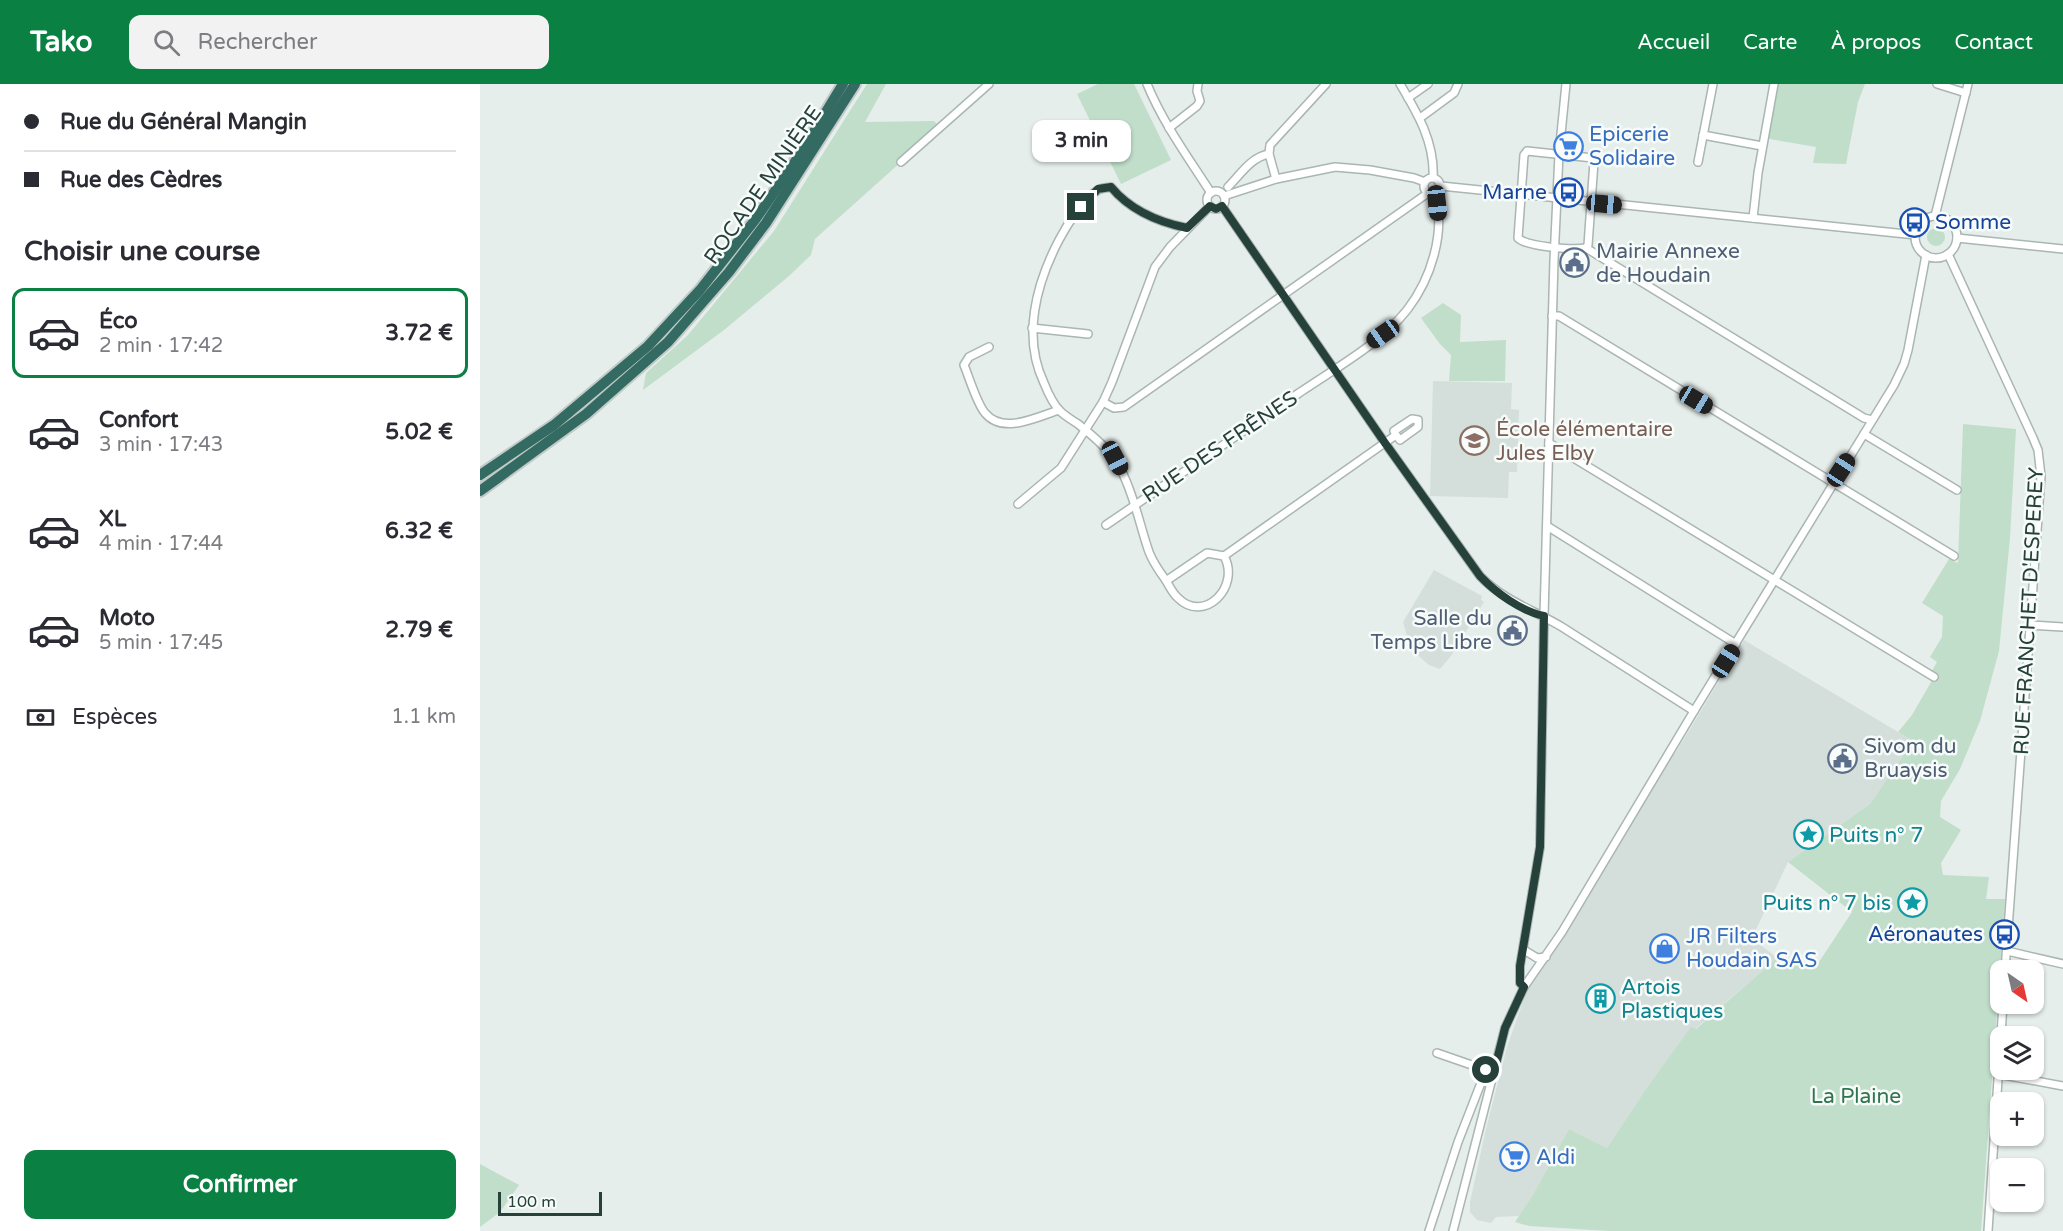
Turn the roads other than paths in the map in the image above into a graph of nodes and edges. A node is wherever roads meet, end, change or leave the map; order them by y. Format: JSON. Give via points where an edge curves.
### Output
{"nodes":[{"id":1,"x":843,"y":84,"type":"edge"},
{"id":2,"x":855,"y":84,"type":"edge"},
{"id":3,"x":989,"y":84,"type":"edge"},
{"id":4,"x":1147,"y":84,"type":"edge"},
{"id":5,"x":1198,"y":84,"type":"edge"},
{"id":6,"x":1326,"y":84,"type":"edge"},
{"id":7,"x":1400,"y":84,"type":"edge"},
{"id":8,"x":1428,"y":84,"type":"edge"},
{"id":9,"x":1458,"y":84,"type":"edge"},
{"id":10,"x":1566,"y":84,"type":"edge"},
{"id":11,"x":1713,"y":84,"type":"edge"},
{"id":12,"x":1774,"y":84,"type":"edge"},
{"id":13,"x":1937,"y":84,"type":"edge"},
{"id":14,"x":1968,"y":84,"type":"edge"},
{"id":15,"x":1966,"y":93,"type":"junction"},
{"id":16,"x":1408,"y":98,"type":"junction"},
{"id":17,"x":1420,"y":118,"type":"junction"},
{"id":18,"x":1169,"y":128,"type":"junction"},
{"id":19,"x":1703,"y":135,"type":"junction"},
{"id":20,"x":1762,"y":146,"type":"junction"},
{"id":21,"x":1269,"y":154,"type":"junction"},
{"id":22,"x":1559,"y":154,"type":"junction"},
{"id":23,"x":901,"y":162,"type":"dead end"},
{"id":24,"x":1698,"y":162,"type":"dead end"},
{"id":25,"x":1433,"y":178,"type":"junction"},
{"id":26,"x":1276,"y":179,"type":"junction"},
{"id":27,"x":1425,"y":183,"type":"junction"},
{"id":28,"x":1441,"y":186,"type":"junction"},
{"id":29,"x":1228,"y":187,"type":"dead end"},
{"id":30,"x":1211,"y":193,"type":"junction"},
{"id":31,"x":1432,"y":193,"type":"junction"},
{"id":32,"x":1521,"y":195,"type":"junction"},
{"id":33,"x":1224,"y":196,"type":"junction"},
{"id":34,"x":1556,"y":199,"type":"junction"},
{"id":35,"x":1592,"y":203,"type":"junction"},
{"id":36,"x":1210,"y":206,"type":"junction"},
{"id":37,"x":1222,"y":206,"type":"junction"},
{"id":38,"x":1935,"y":216,"type":"junction"},
{"id":39,"x":1753,"y":218,"type":"junction"},
{"id":40,"x":1187,"y":228,"type":"junction"},
{"id":41,"x":1916,"y":235,"type":"junction"},
{"id":42,"x":1957,"y":238,"type":"junction"},
{"id":43,"x":1555,"y":246,"type":"junction"},
{"id":44,"x":1586,"y":248,"type":"junction"},
{"id":45,"x":2063,"y":249,"type":"edge"},
{"id":46,"x":1948,"y":254,"type":"junction"},
{"id":47,"x":1926,"y":255,"type":"junction"},
{"id":48,"x":1283,"y":296,"type":"junction"},
{"id":49,"x":1552,"y":316,"type":"junction"},
{"id":50,"x":1032,"y":328,"type":"junction"},
{"id":51,"x":1088,"y":334,"type":"dead end"},
{"id":52,"x":989,"y":347,"type":"dead end"},
{"id":53,"x":1334,"y":369,"type":"junction"},
{"id":54,"x":1103,"y":402,"type":"junction"},
{"id":55,"x":1059,"y":410,"type":"junction"},
{"id":56,"x":1872,"y":420,"type":"junction"},
{"id":57,"x":1085,"y":430,"type":"junction"},
{"id":58,"x":1864,"y":434,"type":"junction"},
{"id":59,"x":1396,"y":435,"type":"dead end"},
{"id":60,"x":1385,"y":443,"type":"junction"},
{"id":61,"x":1549,"y":443,"type":"junction"},
{"id":62,"x":480,"y":475,"type":"edge"},
{"id":63,"x":1833,"y":483,"type":"junction"},
{"id":64,"x":1958,"y":490,"type":"dead end"},
{"id":65,"x":480,"y":491,"type":"edge"},
{"id":66,"x":1018,"y":504,"type":"dead end"},
{"id":67,"x":1135,"y":506,"type":"junction"},
{"id":68,"x":1106,"y":525,"type":"dead end"},
{"id":69,"x":1547,"y":526,"type":"junction"},
{"id":70,"x":1224,"y":556,"type":"junction"},
{"id":71,"x":1954,"y":556,"type":"dead end"},
{"id":72,"x":1166,"y":580,"type":"junction"},
{"id":73,"x":1774,"y":581,"type":"junction"},
{"id":74,"x":1544,"y":616,"type":"junction"},
{"id":75,"x":2030,"y":625,"type":"junction"},
{"id":76,"x":2063,"y":627,"type":"edge"},
{"id":77,"x":1736,"y":644,"type":"junction"},
{"id":78,"x":1934,"y":677,"type":"dead end"},
{"id":79,"x":1694,"y":711,"type":"junction"},
{"id":80,"x":1524,"y":950,"type":"junction"},
{"id":81,"x":2007,"y":951,"type":"junction"},
{"id":82,"x":1545,"y":957,"type":"junction"},
{"id":83,"x":2006,"y":960,"type":"edge"},
{"id":84,"x":2063,"y":964,"type":"edge"},
{"id":85,"x":1524,"y":987,"type":"junction"},
{"id":86,"x":1437,"y":1053,"type":"dead end"},
{"id":87,"x":1486,"y":1070,"type":"junction"},
{"id":88,"x":1494,"y":1072,"type":"junction"},
{"id":89,"x":1998,"y":1080,"type":"edge"},
{"id":90,"x":2030,"y":1080,"type":"edge"},
{"id":91,"x":2063,"y":1086,"type":"edge"},
{"id":92,"x":1429,"y":1231,"type":"edge"},
{"id":93,"x":1453,"y":1231,"type":"edge"},
{"id":94,"x":1988,"y":1231,"type":"edge"}],
"edges":[{"from":1,"to":62,"type":"highway","name":"ROCADE MINIÈRE","via":[[756,220],[700,291],[656,338],[554,425]]},
{"from":2,"to":65,"type":"highway","name":"ROCADE MINIÈRE","via":[[766,223],[668,342],[586,414]]},
{"from":3,"to":23,"type":"street"},
{"from":4,"to":18,"type":"street"},
{"from":5,"to":18,"type":"street","via":[[1197,106]]},
{"from":6,"to":21,"type":"street","via":[[1274,140]]},
{"from":7,"to":16,"type":"street"},
{"from":8,"to":16,"type":"street"},
{"from":9,"to":17,"type":"street","via":[[1454,93]]},
{"from":10,"to":22,"type":"street"},
{"from":11,"to":19,"type":"street"},
{"from":12,"to":20,"type":"street"},
{"from":13,"to":15,"type":"street"},
{"from":14,"to":15,"type":"street"},
{"from":15,"to":38,"type":"street"},
{"from":16,"to":17,"type":"street"},
{"from":17,"to":25,"type":"street","via":[[1432,152]]},
{"from":18,"to":30,"type":"street"},
{"from":19,"to":20,"type":"street"},
{"from":19,"to":24,"type":"street"},
{"from":20,"to":39,"type":"street"},
{"from":21,"to":26,"type":"street"},
{"from":21,"to":29,"type":"street","via":[[1258,157]]},
{"from":22,"to":32,"type":"street","via":[[1527,151]]},
{"from":22,"to":34,"type":"street"},
{"from":22,"to":35,"type":"street","via":[[1593,158]]},
{"from":25,"to":27,"type":"street"},
{"from":25,"to":28,"type":"street"},
{"from":26,"to":27,"type":"street","via":[[1335,168],[1370,170]]},
{"from":26,"to":33,"type":"street"},
{"from":27,"to":31,"type":"street","via":[[1425,189]]},
{"from":28,"to":31,"type":"street"},
{"from":28,"to":32,"type":"street"},
{"from":30,"to":33,"type":"street","via":[[1218,191]]},
{"from":30,"to":36,"type":"street","via":[[1207,199]]},
{"from":31,"to":48,"type":"street"},
{"from":31,"to":53,"type":"street","name":"RUE DES FRÊNES","via":[[1439,220],[1437,236],[1430,264],[1409,307],[1383,334]]},
{"from":32,"to":34,"type":"street"},
{"from":32,"to":43,"type":"street","via":[[1518,238],[1522,242]]},
{"from":33,"to":37,"type":"street"},
{"from":34,"to":35,"type":"street"},
{"from":34,"to":43,"type":"street"},
{"from":35,"to":39,"type":"street"},
{"from":35,"to":44,"type":"street"},
{"from":36,"to":37,"type":"street"},
{"from":36,"to":40,"type":"street"},
{"from":37,"to":48,"type":"street"},
{"from":38,"to":41,"type":"street","via":[[1922,221]]},
{"from":38,"to":42,"type":"street","via":[[1949,221]]},
{"from":39,"to":41,"type":"street"},
{"from":40,"to":50,"type":"street","via":[[1152,218],[1132,207],[1111,187],[1098,189],[1065,228],[1052,254]]},
{"from":40,"to":54,"type":"street","via":[[1155,267]]},
{"from":41,"to":47,"type":"street","via":[[1919,248]]},
{"from":42,"to":45,"type":"street"},
{"from":42,"to":46,"type":"street"},
{"from":43,"to":44,"type":"street"},
{"from":43,"to":49,"type":"street"},
{"from":44,"to":56,"type":"street"},
{"from":46,"to":47,"type":"street"},
{"from":46,"to":75,"type":"street","name":"RUE FRANCHET D'ESPEREY","via":[[2038,450],[2041,476]]},
{"from":47,"to":56,"type":"street","via":[[1904,364]]},
{"from":48,"to":53,"type":"street"},
{"from":48,"to":54,"type":"street","via":[[1124,407],[1114,408]]},
{"from":49,"to":61,"type":"street"},
{"from":49,"to":63,"type":"street","via":[[1559,316]]},
{"from":50,"to":51,"type":"street"},
{"from":50,"to":55,"type":"street","via":[[1039,372]]},
{"from":52,"to":55,"type":"street","via":[[969,357],[964,365],[984,412],[996,422],[1013,424]]},
{"from":53,"to":60,"type":"street"},
{"from":53,"to":67,"type":"street","name":"RUE DES FRÊNES"},
{"from":54,"to":57,"type":"street"},
{"from":55,"to":57,"type":"street"},
{"from":56,"to":58,"type":"street"},
{"from":57,"to":66,"type":"street","via":[[1060,468]]},
{"from":57,"to":67,"type":"street","via":[[1115,458]]},
{"from":58,"to":63,"type":"street"},
{"from":58,"to":64,"type":"street"},
{"from":59,"to":60,"type":"street"},
{"from":60,"to":70,"type":"street"},
{"from":60,"to":74,"type":"street","via":[[1490,587]]},
{"from":61,"to":69,"type":"street"},
{"from":61,"to":73,"type":"street"},
{"from":63,"to":71,"type":"street"},
{"from":63,"to":73,"type":"street"},
{"from":67,"to":68,"type":"street","name":"RUE DES FRÊNES"},
{"from":67,"to":72,"type":"street","via":[[1150,554]]},
{"from":69,"to":74,"type":"street"},
{"from":69,"to":77,"type":"street"},
{"from":70,"to":72,"type":"street","via":[[1207,553]]},
{"from":70,"to":72,"type":"street","via":[[1228,584],[1221,596],[1205,606],[1184,603]]},
{"from":73,"to":77,"type":"street"},
{"from":73,"to":78,"type":"street"},
{"from":74,"to":79,"type":"street"},
{"from":74,"to":80,"type":"street","via":[[1540,847]]},
{"from":75,"to":76,"type":"street"},
{"from":75,"to":81,"type":"street","name":"RUE FRANCHET D'ESPEREY"},
{"from":77,"to":79,"type":"street"},
{"from":79,"to":82,"type":"street"},
{"from":80,"to":82,"type":"street","via":[[1537,958]]},
{"from":80,"to":85,"type":"street","via":[[1519,976]]},
{"from":81,"to":83,"type":"street","name":"RUE FRANCHET D'ESPEREY"},
{"from":81,"to":84,"type":"street"},
{"from":82,"to":85,"type":"street"},
{"from":85,"to":88,"type":"street","via":[[1505,1028]]},
{"from":86,"to":87,"type":"street"},
{"from":87,"to":88,"type":"street"},
{"from":87,"to":92,"type":"street"},
{"from":88,"to":93,"type":"street"},
{"from":89,"to":94,"type":"street"},
{"from":90,"to":91,"type":"street"}]}
